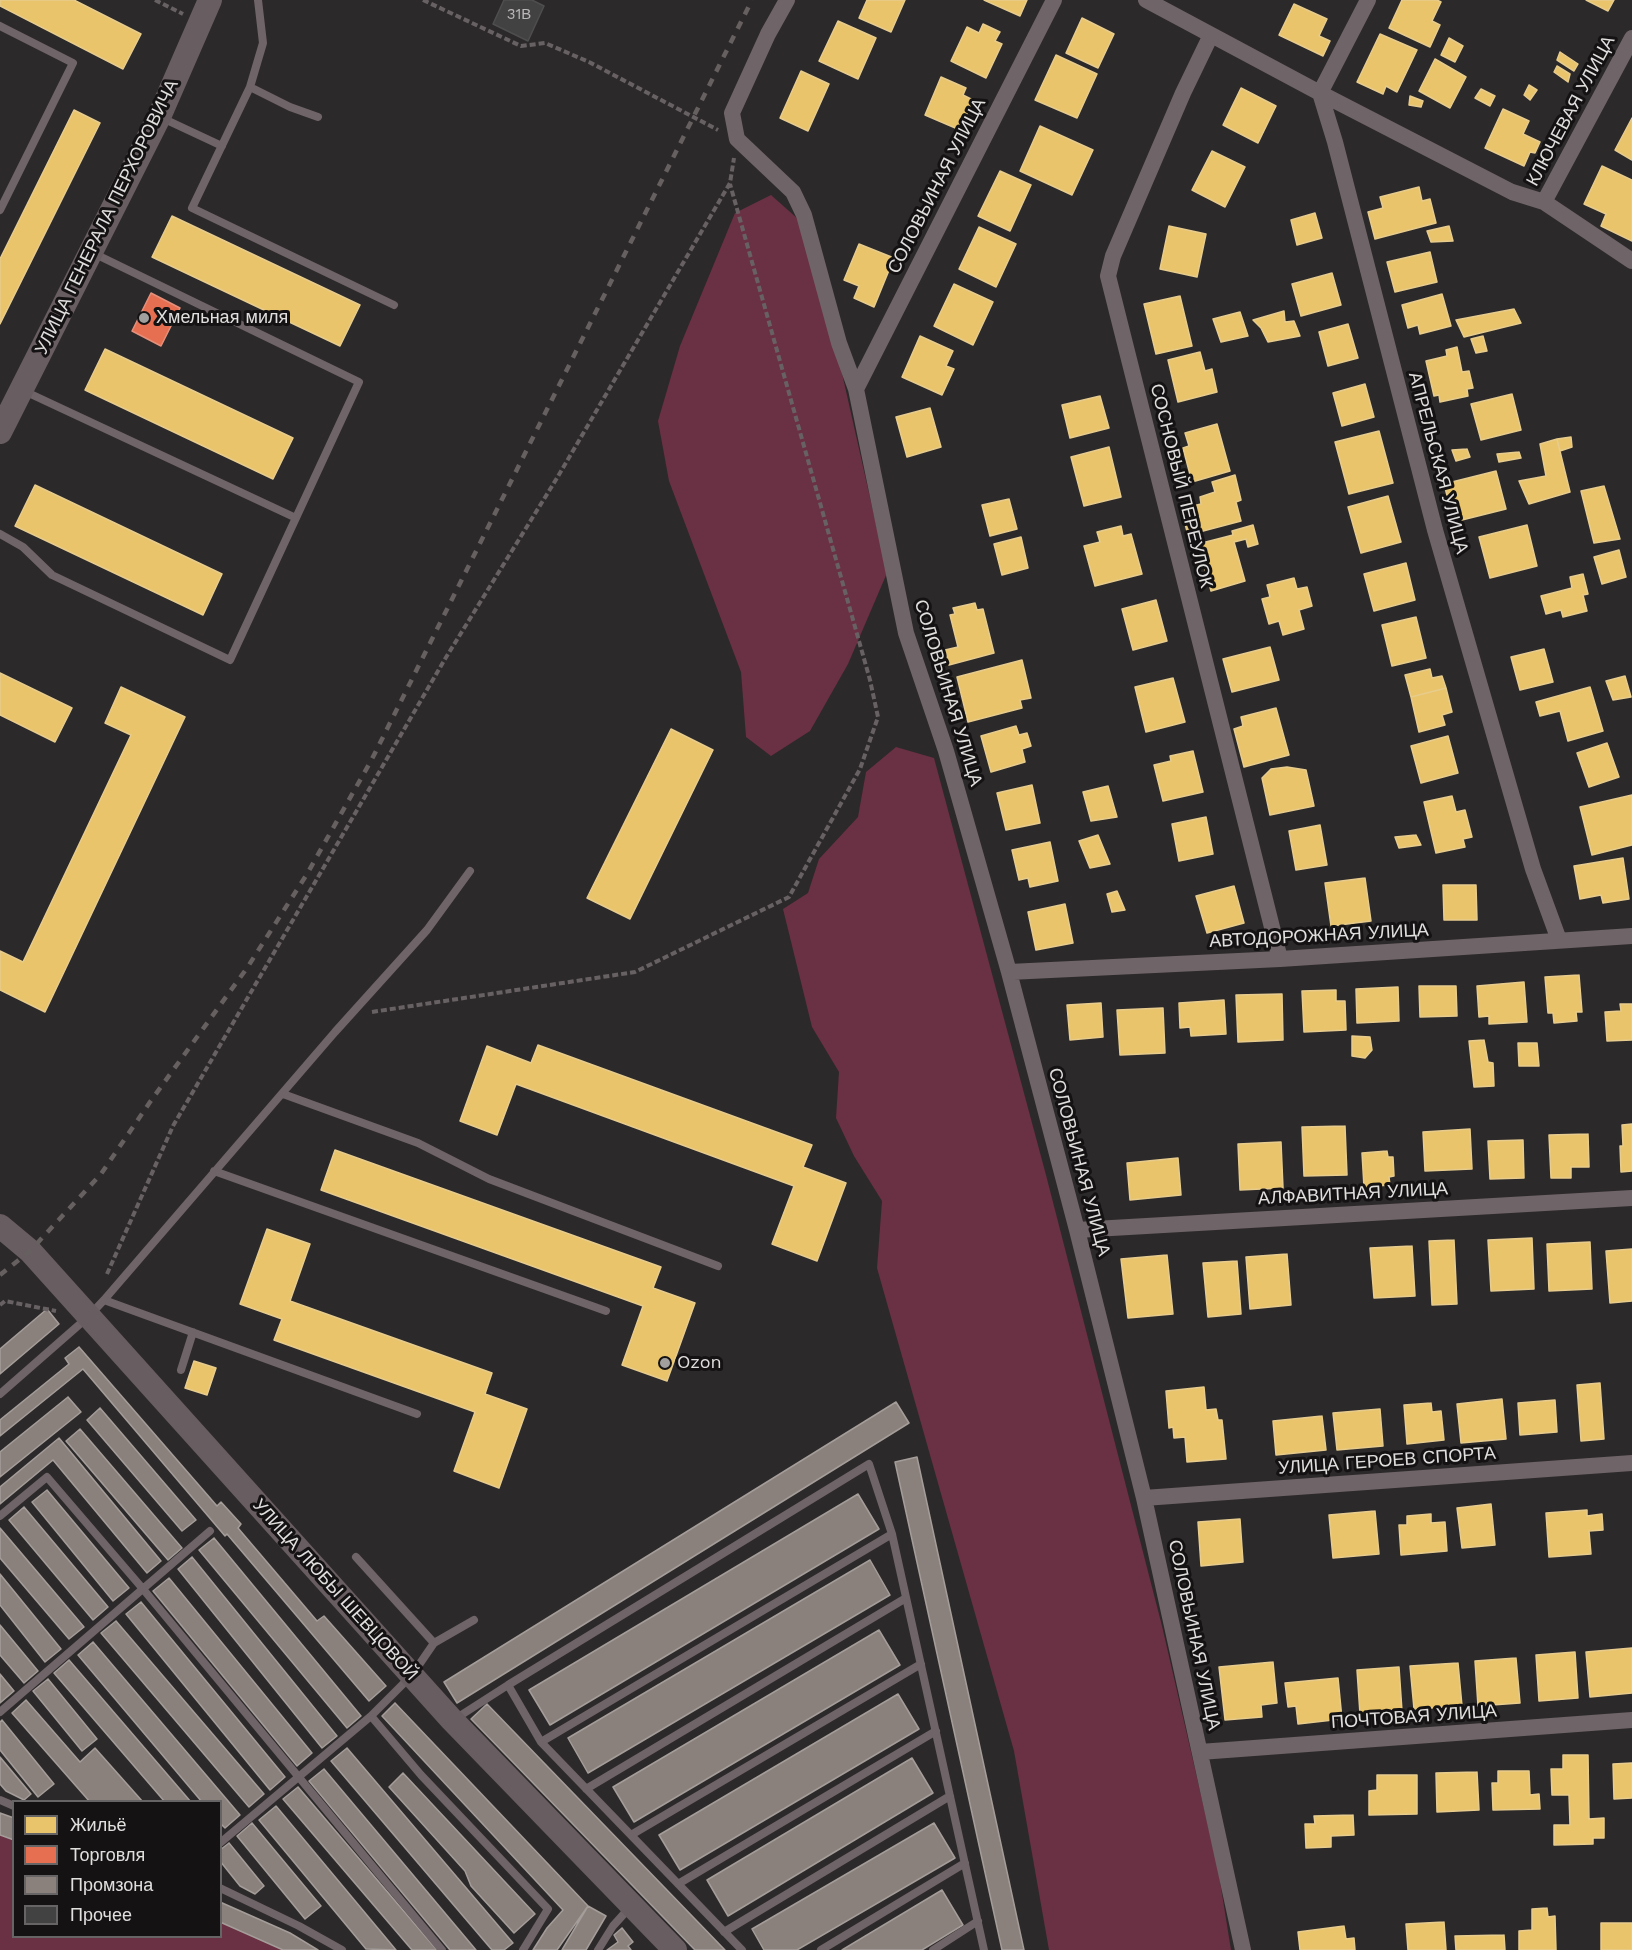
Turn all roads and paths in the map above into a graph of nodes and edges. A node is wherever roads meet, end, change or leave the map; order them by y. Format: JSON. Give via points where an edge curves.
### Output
{"nodes":[{"id":1,"x":155,"y":0,"type":"edge"},
{"id":2,"x":210,"y":0,"type":"edge"},
{"id":3,"x":258,"y":0,"type":"edge"},
{"id":4,"x":423,"y":0,"type":"edge"},
{"id":5,"x":787,"y":0,"type":"edge"},
{"id":6,"x":1054,"y":0,"type":"edge"},
{"id":7,"x":1146,"y":0,"type":"edge"},
{"id":8,"x":1368,"y":0,"type":"edge"},
{"id":9,"x":200,"y":22,"type":"junction"},
{"id":10,"x":0,"y":26,"type":"edge"},
{"id":11,"x":1211,"y":35,"type":"junction"},
{"id":12,"x":1632,"y":38,"type":"edge"},
{"id":13,"x":250,"y":87,"type":"junction"},
{"id":14,"x":1320,"y":93,"type":"junction"},
{"id":15,"x":159,"y":117,"type":"junction"},
{"id":16,"x":318,"y":117,"type":"dead end"},
{"id":17,"x":737,"y":139,"type":"junction"},
{"id":18,"x":222,"y":147,"type":"junction"},
{"id":19,"x":730,"y":183,"type":"junction"},
{"id":20,"x":1544,"y":202,"type":"junction"},
{"id":21,"x":0,"y":210,"type":"edge"},
{"id":22,"x":91,"y":252,"type":"junction"},
{"id":23,"x":1632,"y":261,"type":"edge"},
{"id":24,"x":394,"y":305,"type":"dead end"},
{"id":25,"x":22,"y":389,"type":"junction"},
{"id":26,"x":856,"y":389,"type":"junction"},
{"id":27,"x":0,"y":432,"type":"edge"},
{"id":28,"x":296,"y":518,"type":"junction"},
{"id":29,"x":0,"y":534,"type":"edge"},
{"id":30,"x":470,"y":871,"type":"dead end"},
{"id":31,"x":1632,"y":936,"type":"edge"},
{"id":32,"x":1559,"y":940,"type":"junction"},
{"id":33,"x":1280,"y":959,"type":"junction"},
{"id":34,"x":1009,"y":972,"type":"junction"},
{"id":35,"x":351,"y":1015,"type":"junction"},
{"id":36,"x":283,"y":1094,"type":"junction"},
{"id":37,"x":214,"y":1171,"type":"junction"},
{"id":38,"x":1632,"y":1198,"type":"edge"},
{"id":39,"x":0,"y":1226,"type":"edge"},
{"id":40,"x":1077,"y":1230,"type":"junction"},
{"id":41,"x":718,"y":1266,"type":"dead end"},
{"id":42,"x":107,"y":1275,"type":"dead end"},
{"id":43,"x":0,"y":1305,"type":"edge"},
{"id":44,"x":96,"y":1309,"type":"junction"},
{"id":45,"x":606,"y":1311,"type":"dead end"},
{"id":46,"x":193,"y":1332,"type":"junction"},
{"id":47,"x":181,"y":1370,"type":"dead end"},
{"id":48,"x":0,"y":1394,"type":"edge"},
{"id":49,"x":417,"y":1414,"type":"dead end"},
{"id":50,"x":1632,"y":1463,"type":"edge"},
{"id":51,"x":1144,"y":1498,"type":"junction"},
{"id":52,"x":0,"y":1516,"type":"edge"},
{"id":53,"x":210,"y":1531,"type":"dead end"},
{"id":54,"x":892,"y":1534,"type":"junction"},
{"id":55,"x":356,"y":1557,"type":"dead end"},
{"id":56,"x":143,"y":1589,"type":"junction"},
{"id":57,"x":906,"y":1598,"type":"junction"},
{"id":58,"x":474,"y":1620,"type":"dead end"},
{"id":59,"x":434,"y":1643,"type":"junction"},
{"id":60,"x":921,"y":1664,"type":"junction"},
{"id":61,"x":412,"y":1675,"type":"junction"},
{"id":62,"x":508,"y":1685,"type":"junction"},
{"id":63,"x":0,"y":1712,"type":"edge"},
{"id":64,"x":371,"y":1716,"type":"junction"},
{"id":65,"x":452,"y":1720,"type":"junction"},
{"id":66,"x":1632,"y":1720,"type":"edge"},
{"id":67,"x":936,"y":1731,"type":"junction"},
{"id":68,"x":541,"y":1742,"type":"junction"},
{"id":69,"x":1200,"y":1752,"type":"junction"},
{"id":70,"x":298,"y":1776,"type":"junction"},
{"id":71,"x":586,"y":1789,"type":"junction"},
{"id":72,"x":950,"y":1796,"type":"junction"},
{"id":73,"x":631,"y":1835,"type":"junction"},
{"id":74,"x":222,"y":1841,"type":"edge"},
{"id":75,"x":964,"y":1863,"type":"junction"},
{"id":76,"x":678,"y":1884,"type":"junction"},
{"id":77,"x":222,"y":1889,"type":"edge"},
{"id":78,"x":631,"y":1905,"type":"junction"},
{"id":79,"x":978,"y":1921,"type":"junction"},
{"id":80,"x":724,"y":1932,"type":"junction"},
{"id":81,"x":342,"y":1950,"type":"edge"},
{"id":82,"x":442,"y":1950,"type":"edge"},
{"id":83,"x":523,"y":1950,"type":"edge"},
{"id":84,"x":598,"y":1950,"type":"edge"},
{"id":85,"x":675,"y":1950,"type":"edge"},
{"id":86,"x":742,"y":1950,"type":"edge"},
{"id":87,"x":821,"y":1950,"type":"edge"},
{"id":88,"x":933,"y":1950,"type":"edge"},
{"id":89,"x":984,"y":1950,"type":"edge"},
{"id":90,"x":1243,"y":1950,"type":"edge"}],
"edges":[{"from":1,"to":9,"type":"path"},
{"from":2,"to":9,"type":"street","name":"УЛИЦА ГЕНЕРАЛА ПЕРХОРОВИЧА"},
{"from":3,"to":13,"type":"lane","via":[[263,43]]},
{"from":4,"to":17,"type":"path","via":[[521,46],[545,43],[590,62]]},
{"from":5,"to":17,"type":"street","via":[[732,113]]},
{"from":6,"to":26,"type":"street","name":"СОЛОВЬИНАЯ УЛИЦА"},
{"from":7,"to":11,"type":"street"},
{"from":8,"to":14,"type":"street"},
{"from":9,"to":15,"type":"street","name":"УЛИЦА ГЕНЕРАЛА ПЕРХОРОВИЧА"},
{"from":10,"to":21,"type":"lane","via":[[74,63]]},
{"from":11,"to":14,"type":"street"},
{"from":11,"to":33,"type":"street","name":"СОСНОВЫЙ ПЕРЕУЛОК","via":[[1108,276]]},
{"from":12,"to":20,"type":"street","name":"КЛЮЧЕВАЯ УЛИЦА"},
{"from":13,"to":16,"type":"lane"},
{"from":13,"to":18,"type":"lane"},
{"from":14,"to":20,"type":"street","via":[[1512,192]]},
{"from":14,"to":32,"type":"street","name":"АПРЕЛЬСКАЯ УЛИЦА","via":[[1435,530],[1533,869]]},
{"from":15,"to":18,"type":"lane"},
{"from":15,"to":22,"type":"street","name":"УЛИЦА ГЕНЕРАЛА ПЕРХОРОВИЧА"},
{"from":17,"to":19,"type":"path"},
{"from":17,"to":26,"type":"street","name":"СОЛОВЬИНАЯ УЛИЦА","via":[[793,192]]},
{"from":18,"to":24,"type":"lane","via":[[192,208]]},
{"from":19,"to":35,"type":"path","via":[[870,680],[878,717],[860,769],[789,897],[645,968]]},
{"from":19,"to":42,"type":"path","via":[[563,468],[445,659],[173,1126]]},
{"from":20,"to":23,"type":"street"},
{"from":22,"to":25,"type":"street","name":"УЛИЦА ГЕНЕРАЛА ПЕРХОРОВИЧА"},
{"from":22,"to":28,"type":"lane","via":[[359,382]]},
{"from":25,"to":27,"type":"street","name":"УЛИЦА ГЕНЕРАЛА ПЕРХОРОВИЧА"},
{"from":25,"to":28,"type":"lane"},
{"from":26,"to":34,"type":"street","name":"СОЛОВЬИНАЯ УЛИЦА","via":[[906,633],[946,751]]},
{"from":28,"to":29,"type":"lane","via":[[230,660],[52,575],[23,547]]},
{"from":30,"to":35,"type":"lane","via":[[427,930]]},
{"from":31,"to":32,"type":"street","name":"АВТОДОРОЖНАЯ УЛИЦА"},
{"from":32,"to":33,"type":"street","name":"АВТОДОРОЖНАЯ УЛИЦА"},
{"from":33,"to":34,"type":"street","name":"АВТОДОРОЖНАЯ УЛИЦА"},
{"from":34,"to":40,"type":"street","name":"СОЛОВЬИНАЯ УЛИЦА"},
{"from":35,"to":36,"type":"lane"},
{"from":36,"to":37,"type":"lane"},
{"from":36,"to":41,"type":"lane","via":[[418,1143],[489,1179]]},
{"from":37,"to":44,"type":"lane"},
{"from":37,"to":45,"type":"lane"},
{"from":38,"to":40,"type":"street","name":"АЛФАВИТНАЯ УЛИЦА"},
{"from":39,"to":44,"type":"street","name":"УЛИЦА ЛЮБЫ ШЕВЦОВОЙ"},
{"from":40,"to":51,"type":"street","name":"СОЛОВЬИНАЯ УЛИЦА"},
{"from":43,"to":44,"type":"path","via":[[4,1301]]},
{"from":44,"to":46,"type":"lane"},
{"from":44,"to":48,"type":"lane"},
{"from":44,"to":61,"type":"street","name":"УЛИЦА ЛЮБЫ ШЕВЦОВОЙ"},
{"from":46,"to":47,"type":"lane"},
{"from":46,"to":49,"type":"lane"},
{"from":50,"to":51,"type":"street","name":"УЛИЦА ГЕРОЕВ СПОРТА"},
{"from":51,"to":69,"type":"street","name":"СОЛОВЬИНАЯ УЛИЦА"},
{"from":52,"to":56,"type":"lane","via":[[48,1477]]},
{"from":53,"to":56,"type":"lane"},
{"from":54,"to":57,"type":"lane"},
{"from":54,"to":62,"type":"lane","via":[[870,1464]]},
{"from":54,"to":68,"type":"lane"},
{"from":55,"to":59,"type":"lane"},
{"from":56,"to":63,"type":"lane"},
{"from":56,"to":70,"type":"lane"},
{"from":57,"to":60,"type":"lane"},
{"from":57,"to":71,"type":"lane"},
{"from":58,"to":59,"type":"lane"},
{"from":59,"to":61,"type":"lane"},
{"from":60,"to":67,"type":"lane"},
{"from":60,"to":73,"type":"lane"},
{"from":61,"to":64,"type":"lane"},
{"from":61,"to":65,"type":"street","name":"УЛИЦА ЛЮБЫ ШЕВЦОВОЙ"},
{"from":62,"to":65,"type":"lane"},
{"from":62,"to":68,"type":"lane"},
{"from":64,"to":70,"type":"lane"},
{"from":64,"to":83,"type":"lane","via":[[548,1910]]},
{"from":65,"to":78,"type":"street","name":"УЛИЦА ЛЮБЫ ШЕВЦОВОЙ"},
{"from":66,"to":69,"type":"street","name":"ПОЧТОВАЯ УЛИЦА"},
{"from":67,"to":72,"type":"lane"},
{"from":67,"to":76,"type":"lane"},
{"from":68,"to":71,"type":"lane"},
{"from":69,"to":90,"type":"street","name":"СОЛОВЬИНАЯ УЛИЦА"},
{"from":70,"to":74,"type":"lane"},
{"from":70,"to":82,"type":"lane"},
{"from":71,"to":73,"type":"lane"},
{"from":72,"to":75,"type":"lane"},
{"from":72,"to":80,"type":"lane"},
{"from":73,"to":76,"type":"lane"},
{"from":75,"to":79,"type":"lane"},
{"from":75,"to":87,"type":"lane"},
{"from":76,"to":80,"type":"lane"},
{"from":77,"to":81,"type":"lane"},
{"from":78,"to":84,"type":"lane"},
{"from":78,"to":85,"type":"street","name":"УЛИЦА ЛЮБЫ ШЕВЦОВОЙ"},
{"from":79,"to":88,"type":"lane"},
{"from":79,"to":89,"type":"lane"},
{"from":80,"to":86,"type":"lane"}]}
